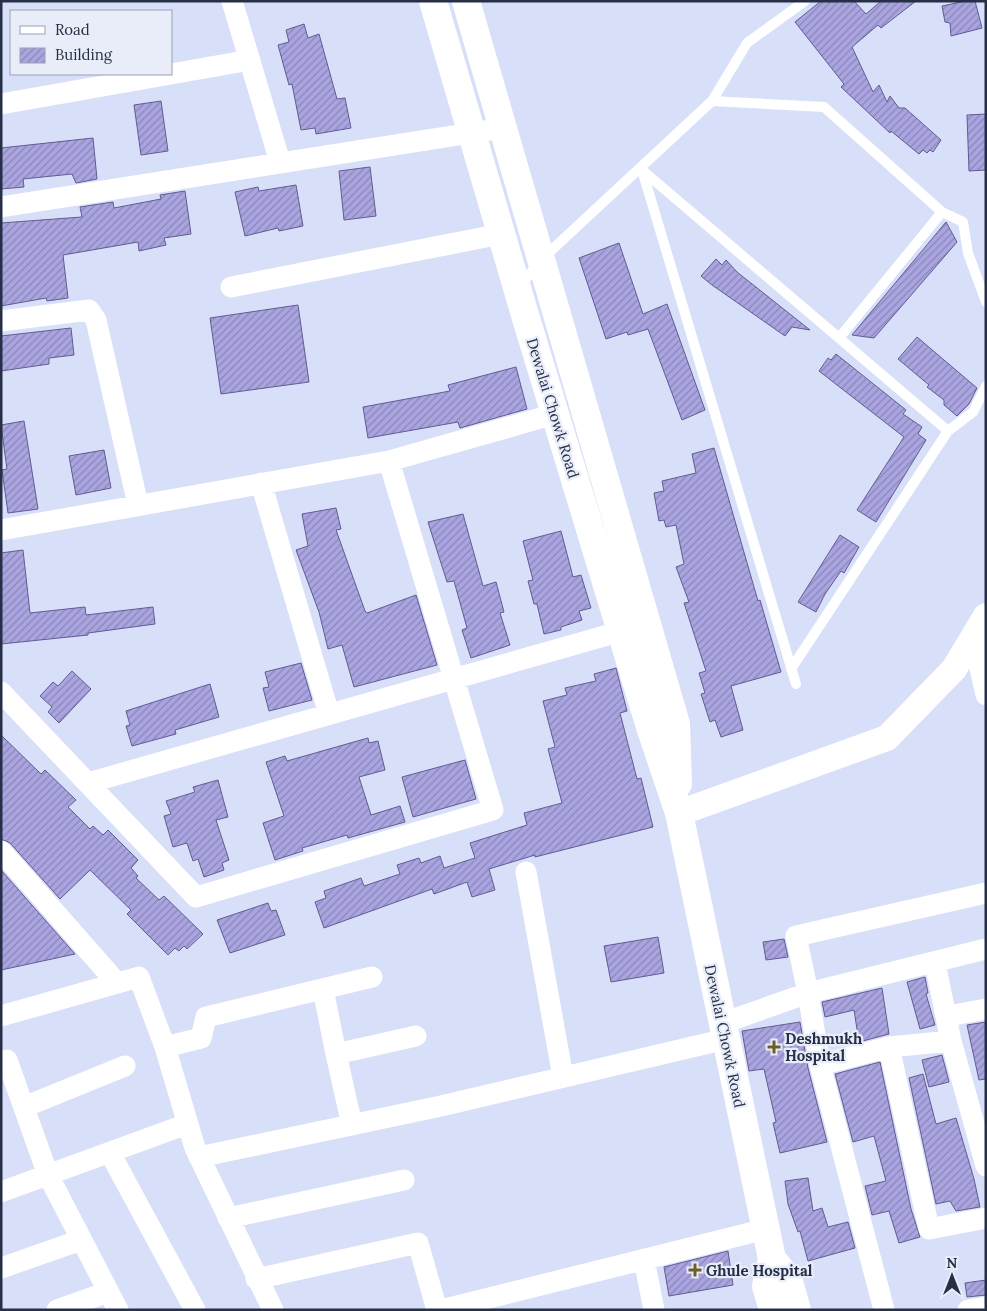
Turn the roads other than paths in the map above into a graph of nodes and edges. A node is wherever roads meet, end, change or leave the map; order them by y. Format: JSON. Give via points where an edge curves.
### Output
{"nodes":[{"id":1,"x":232,"y":1,"type":"edge"},
{"id":2,"x":433,"y":1,"type":"edge"},
{"id":3,"x":466,"y":1,"type":"edge"},
{"id":4,"x":805,"y":1,"type":"edge"},
{"id":5,"x":250,"y":60,"type":"junction"},
{"id":6,"x":172,"y":74,"type":"edge"},
{"id":7,"x":165,"y":75,"type":"edge"},
{"id":8,"x":712,"y":100,"type":"junction"},
{"id":9,"x":1,"y":104,"type":"edge"},
{"id":10,"x":503,"y":128,"type":"junction"},
{"id":11,"x":472,"y":132,"type":"junction"},
{"id":12,"x":280,"y":162,"type":"junction"},
{"id":13,"x":1,"y":207,"type":"edge"},
{"id":14,"x":942,"y":212,"type":"junction"},
{"id":15,"x":501,"y":234,"type":"junction"},
{"id":16,"x":542,"y":259,"type":"junction"},
{"id":17,"x":231,"y":286,"type":"dead end"},
{"id":18,"x":518,"y":288,"type":"junction"},
{"id":19,"x":986,"y":302,"type":"edge"},
{"id":20,"x":1,"y":321,"type":"edge"},
{"id":21,"x":839,"y":338,"type":"junction"},
{"id":22,"x":986,"y":386,"type":"edge"},
{"id":23,"x":555,"y":414,"type":"junction"},
{"id":24,"x":948,"y":431,"type":"junction"},
{"id":25,"x":389,"y":460,"type":"junction"},
{"id":26,"x":261,"y":484,"type":"junction"},
{"id":27,"x":138,"y":505,"type":"junction"},
{"id":28,"x":1,"y":530,"type":"edge"},
{"id":29,"x":648,"y":623,"type":"junction"},
{"id":30,"x":980,"y":626,"type":"edge"},
{"id":31,"x":621,"y":631,"type":"junction"},
{"id":32,"x":791,"y":669,"type":"junction"},
{"id":33,"x":454,"y":679,"type":"junction"},
{"id":34,"x":796,"y":684,"type":"dead end"},
{"id":35,"x":1,"y":692,"type":"edge"},
{"id":36,"x":986,"y":695,"type":"edge"},
{"id":37,"x":329,"y":714,"type":"junction"},
{"id":38,"x":88,"y":783,"type":"junction"},
{"id":39,"x":679,"y":812,"type":"junction"},
{"id":40,"x":1,"y":851,"type":"edge"},
{"id":41,"x":526,"y":872,"type":"dead end"},
{"id":42,"x":986,"y":893,"type":"edge"},
{"id":43,"x":986,"y":950,"type":"edge"},
{"id":44,"x":935,"y":963,"type":"junction"},
{"id":45,"x":372,"y":977,"type":"dead end"},
{"id":46,"x":117,"y":983,"type":"junction"},
{"id":47,"x":323,"y":989,"type":"junction"},
{"id":48,"x":808,"y":993,"type":"junction"},
{"id":49,"x":986,"y":1010,"type":"edge"},
{"id":50,"x":1,"y":1016,"type":"edge"},
{"id":51,"x":948,"y":1016,"type":"junction"},
{"id":52,"x":724,"y":1031,"type":"junction"},
{"id":53,"x":416,"y":1036,"type":"dead end"},
{"id":54,"x":951,"y":1041,"type":"junction"},
{"id":55,"x":165,"y":1047,"type":"junction"},
{"id":56,"x":889,"y":1047,"type":"junction"},
{"id":57,"x":336,"y":1054,"type":"junction"},
{"id":58,"x":1,"y":1062,"type":"edge"},
{"id":59,"x":820,"y":1065,"type":"junction"},
{"id":60,"x":125,"y":1066,"type":"dead end"},
{"id":61,"x":564,"y":1077,"type":"junction"},
{"id":62,"x":24,"y":1107,"type":"junction"},
{"id":63,"x":187,"y":1124,"type":"junction"},
{"id":64,"x":352,"y":1125,"type":"junction"},
{"id":65,"x":110,"y":1152,"type":"junction"},
{"id":66,"x":985,"y":1156,"type":"edge"},
{"id":67,"x":199,"y":1157,"type":"junction"},
{"id":68,"x":48,"y":1175,"type":"junction"},
{"id":69,"x":404,"y":1180,"type":"dead end"},
{"id":70,"x":1,"y":1192,"type":"edge"},
{"id":71,"x":228,"y":1218,"type":"junction"},
{"id":72,"x":986,"y":1218,"type":"edge"},
{"id":73,"x":766,"y":1229,"type":"junction"},
{"id":74,"x":81,"y":1240,"type":"junction"},
{"id":75,"x":644,"y":1259,"type":"junction"},
{"id":76,"x":772,"y":1259,"type":"junction"},
{"id":77,"x":1,"y":1268,"type":"edge"},
{"id":78,"x":256,"y":1279,"type":"junction"},
{"id":79,"x":113,"y":1301,"type":"edge"},
{"id":80,"x":986,"y":1308,"type":"edge"},
{"id":81,"x":443,"y":1309,"type":"edge"},
{"id":82,"x":57,"y":1310,"type":"edge"},
{"id":83,"x":195,"y":1310,"type":"edge"},
{"id":84,"x":273,"y":1310,"type":"edge"},
{"id":85,"x":654,"y":1310,"type":"edge"},
{"id":86,"x":773,"y":1310,"type":"edge"},
{"id":87,"x":797,"y":1310,"type":"edge"},
{"id":88,"x":884,"y":1310,"type":"edge"},
{"id":89,"x":968,"y":1310,"type":"edge"}],
"edges":[{"from":1,"to":5,"type":"street"},
{"from":2,"to":11,"type":"main road","name":"Dewalai Chowk Road"},
{"from":3,"to":10,"type":"main road","name":"Dewalai Chowk Road"},
{"from":4,"to":8,"type":"lane","via":[[747,43]]},
{"from":5,"to":6,"type":"street"},
{"from":5,"to":12,"type":"street"},
{"from":7,"to":9,"type":"street"},
{"from":8,"to":14,"type":"lane","via":[[824,107]]},
{"from":8,"to":16,"type":"lane"},
{"from":10,"to":11,"type":"street"},
{"from":10,"to":16,"type":"main road","name":"Dewalai Chowk Road"},
{"from":11,"to":12,"type":"street"},
{"from":11,"to":15,"type":"main road","name":"Dewalai Chowk Road"},
{"from":12,"to":13,"type":"street"},
{"from":14,"to":19,"type":"lane","via":[[963,222],[968,253]]},
{"from":14,"to":21,"type":"lane"},
{"from":15,"to":17,"type":"street"},
{"from":15,"to":18,"type":"main road","name":"Dewalai Chowk Road"},
{"from":16,"to":18,"type":"lane"},
{"from":16,"to":29,"type":"main road","name":"Dewalai Chowk Road"},
{"from":18,"to":23,"type":"main road","name":"Dewalai Chowk Road"},
{"from":20,"to":27,"type":"street","via":[[89,310],[96,320]]},
{"from":21,"to":24,"type":"lane"},
{"from":21,"to":32,"type":"lane","via":[[642,170]]},
{"from":22,"to":24,"type":"lane","via":[[973,412]]},
{"from":23,"to":25,"type":"street"},
{"from":23,"to":31,"type":"main road","name":"Dewalai Chowk Road"},
{"from":24,"to":32,"type":"lane"},
{"from":25,"to":26,"type":"street"},
{"from":25,"to":33,"type":"street"},
{"from":26,"to":27,"type":"street"},
{"from":26,"to":37,"type":"street"},
{"from":27,"to":28,"type":"street"},
{"from":29,"to":31,"type":"street"},
{"from":29,"to":39,"type":"main road","name":"Dewalai Chowk Road","via":[[676,724]]},
{"from":30,"to":36,"type":"street"},
{"from":30,"to":39,"type":"street","via":[[954,669],[887,738]]},
{"from":31,"to":33,"type":"street"},
{"from":31,"to":39,"type":"main road","name":"Dewalai Chowk Road"},
{"from":32,"to":34,"type":"lane"},
{"from":33,"to":37,"type":"street"},
{"from":33,"to":38,"type":"street","via":[[493,810],[196,897]]},
{"from":35,"to":38,"type":"street"},
{"from":37,"to":38,"type":"street"},
{"from":39,"to":52,"type":"main road","name":"Dewalai Chowk Road"},
{"from":40,"to":46,"type":"street"},
{"from":41,"to":61,"type":"street"},
{"from":42,"to":48,"type":"street","via":[[796,936]]},
{"from":43,"to":44,"type":"street"},
{"from":44,"to":48,"type":"street"},
{"from":44,"to":51,"type":"street"},
{"from":45,"to":47,"type":"street"},
{"from":46,"to":50,"type":"street"},
{"from":46,"to":55,"type":"street","via":[[139,976]]},
{"from":47,"to":55,"type":"street","via":[[206,1017],[201,1038]]},
{"from":47,"to":57,"type":"street"},
{"from":48,"to":52,"type":"street"},
{"from":48,"to":59,"type":"street"},
{"from":49,"to":51,"type":"street"},
{"from":51,"to":54,"type":"street"},
{"from":52,"to":61,"type":"street"},
{"from":52,"to":73,"type":"main road","name":"Dewalai Chowk Road"},
{"from":53,"to":57,"type":"street"},
{"from":54,"to":56,"type":"street"},
{"from":54,"to":66,"type":"street"},
{"from":55,"to":63,"type":"street"},
{"from":56,"to":59,"type":"street"},
{"from":56,"to":72,"type":"street","via":[[929,1229]]},
{"from":57,"to":64,"type":"street"},
{"from":58,"to":62,"type":"street","via":[[7,1060]]},
{"from":59,"to":88,"type":"street"},
{"from":60,"to":62,"type":"street"},
{"from":61,"to":64,"type":"street"},
{"from":62,"to":68,"type":"street"},
{"from":63,"to":65,"type":"street"},
{"from":63,"to":67,"type":"street"},
{"from":64,"to":67,"type":"street"},
{"from":65,"to":68,"type":"street"},
{"from":65,"to":83,"type":"street"},
{"from":67,"to":71,"type":"street"},
{"from":68,"to":70,"type":"street"},
{"from":68,"to":74,"type":"street"},
{"from":69,"to":71,"type":"street"},
{"from":71,"to":78,"type":"street"},
{"from":73,"to":75,"type":"street"},
{"from":73,"to":76,"type":"main road","name":"Dewalai Chowk Road"},
{"from":74,"to":77,"type":"street"},
{"from":74,"to":79,"type":"street"},
{"from":75,"to":81,"type":"street"},
{"from":75,"to":85,"type":"street"},
{"from":76,"to":86,"type":"main road","name":"Dewalai Chowk Road","via":[[766,1286]]},
{"from":76,"to":87,"type":"main road","name":"Dewalai Chowk Road","via":[[788,1278]]},
{"from":78,"to":81,"type":"street","via":[[418,1243]]},
{"from":78,"to":84,"type":"street"},
{"from":79,"to":82,"type":"street"},
{"from":80,"to":89,"type":"street"}]}
